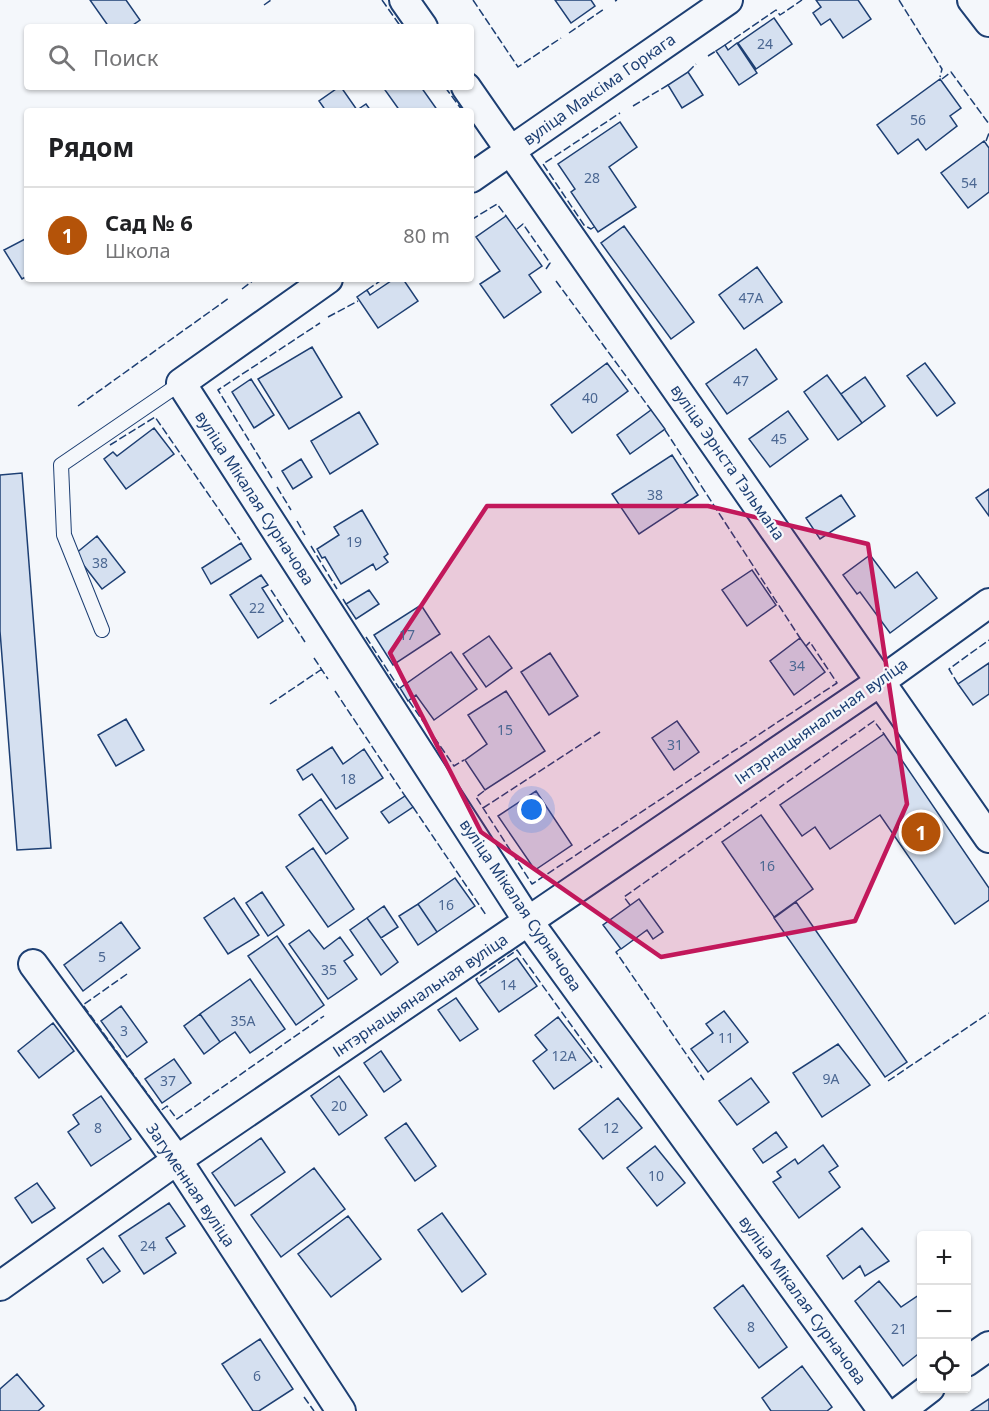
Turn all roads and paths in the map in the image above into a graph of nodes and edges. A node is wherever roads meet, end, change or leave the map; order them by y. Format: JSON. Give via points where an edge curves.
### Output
{"nodes":[{"id":1,"x":404,"y":0,"type":"edge"},
{"id":2,"x":728,"y":0,"type":"edge"},
{"id":3,"x":972,"y":0,"type":"edge"},
{"id":4,"x":989,"y":22,"type":"edge"},
{"id":5,"x":421,"y":24,"type":"edge"},
{"id":6,"x":468,"y":90,"type":"edge"},
{"id":7,"x":511,"y":149,"type":"junction"},
{"id":8,"x":474,"y":176,"type":"edge"},
{"id":9,"x":324,"y":282,"type":"edge"},
{"id":10,"x":181,"y":383,"type":"junction"},
{"id":11,"x":989,"y":603,"type":"edge"},
{"id":12,"x":102,"y":630,"type":"dead end"},
{"id":13,"x":881,"y":681,"type":"junction"},
{"id":14,"x":989,"y":838,"type":"edge"},
{"id":15,"x":528,"y":921,"type":"junction"},
{"id":16,"x":33,"y":964,"type":"dead end"},
{"id":17,"x":177,"y":1160,"type":"junction"},
{"id":18,"x":0,"y":1286,"type":"edge"},
{"id":19,"x":989,"y":1346,"type":"edge"},
{"id":20,"x":971,"y":1359,"type":"edge"},
{"id":21,"x":925,"y":1393,"type":"edge"},
{"id":22,"x":341,"y":1411,"type":"edge"},
{"id":23,"x":883,"y":1411,"type":"edge"},
{"id":24,"x":900,"y":1411,"type":"edge"}],
"edges":[{"from":1,"to":5,"type":"street"},
{"from":2,"to":7,"type":"street","name":"вуліца Максіма Горкага"},
{"from":3,"to":4,"type":"street"},
{"from":6,"to":7,"type":"street","name":"вуліца Эрнста Тэльмана"},
{"from":7,"to":8,"type":"street","name":"вуліца Максіма Горкага"},
{"from":7,"to":13,"type":"street","name":"вуліца Эрнста Тэльмана"},
{"from":9,"to":10,"type":"street"},
{"from":10,"to":12,"type":"lane","via":[[61,465],[64,535]]},
{"from":10,"to":15,"type":"street","name":"вуліца Мікалая Сурначова"},
{"from":11,"to":13,"type":"street","name":"Інтэрнацыянальная вуліца"},
{"from":13,"to":14,"type":"street","name":"вуліца Эрнста Тэльмана"},
{"from":13,"to":15,"type":"street","name":"Інтэрнацыянальная вуліца"},
{"from":15,"to":17,"type":"street","name":"Інтэрнацыянальная вуліца"},
{"from":15,"to":23,"type":"street","name":"вуліца Мікалая Сурначова"},
{"from":16,"to":17,"type":"street","name":"Загуменная вуліца"},
{"from":17,"to":18,"type":"street","name":"Інтэрнацыянальная вуліца"},
{"from":17,"to":22,"type":"street","name":"Загуменная вуліца"},
{"from":19,"to":20,"type":"street"},
{"from":21,"to":24,"type":"street"}]}
